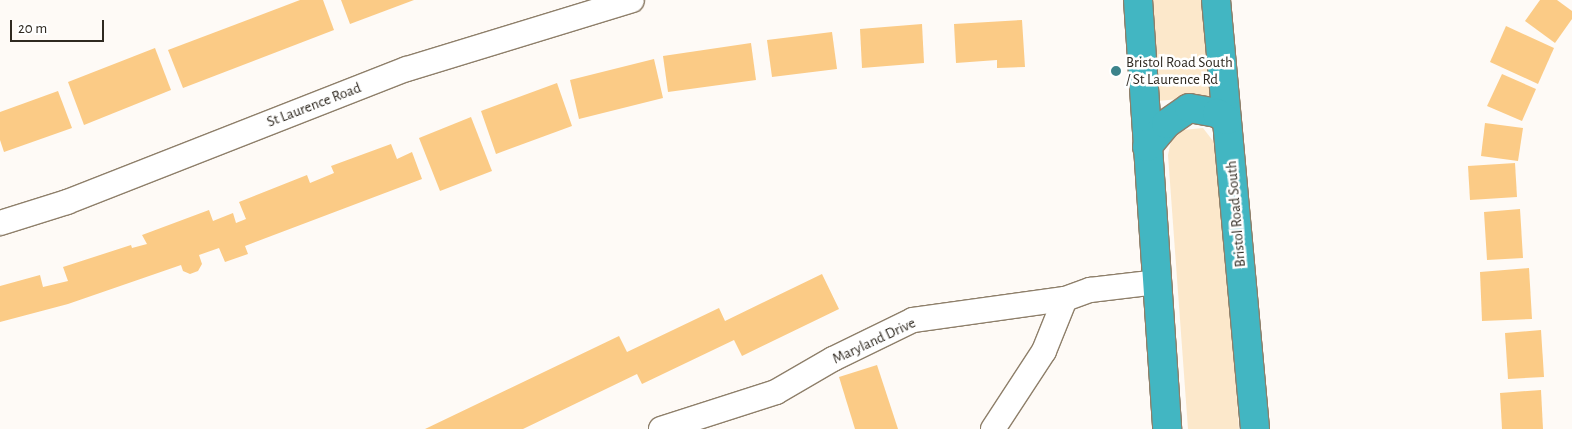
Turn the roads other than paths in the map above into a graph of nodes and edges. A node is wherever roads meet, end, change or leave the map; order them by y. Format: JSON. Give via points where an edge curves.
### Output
{"nodes":[{"id":1,"x":632,"y":0,"type":"edge"},
{"id":2,"x":1138,"y":0,"type":"edge"},
{"id":3,"x":1216,"y":0,"type":"edge"},
{"id":4,"x":1228,"y":120,"type":"junction"},
{"id":5,"x":1147,"y":147,"type":"junction"},
{"id":6,"x":0,"y":223,"type":"edge"},
{"id":7,"x":1157,"y":282,"type":"junction"},
{"id":8,"x":1065,"y":299,"type":"junction"},
{"id":9,"x":661,"y":429,"type":"edge"},
{"id":10,"x":993,"y":429,"type":"edge"},
{"id":11,"x":1166,"y":429,"type":"edge"},
{"id":12,"x":1255,"y":429,"type":"edge"}],
"edges":[{"from":1,"to":6,"type":"street","name":"St Laurence Road","via":[[407,69],[67,202]]},
{"from":2,"to":5,"type":"highway"},
{"from":3,"to":4,"type":"highway","name":"Bristol Road South"},
{"from":4,"to":5,"type":"highway","via":[[1217,113],[1190,108],[1166,124]]},
{"from":4,"to":12,"type":"highway","name":"Bristol Road South"},
{"from":5,"to":7,"type":"highway"},
{"from":7,"to":8,"type":"street","name":"Maryland Drive","via":[[1090,290]]},
{"from":7,"to":11,"type":"highway"},
{"from":8,"to":9,"type":"street","name":"Maryland Drive","via":[[913,320],[833,359],[776,392]]},
{"from":8,"to":10,"type":"street","via":[[1044,351]]}]}
